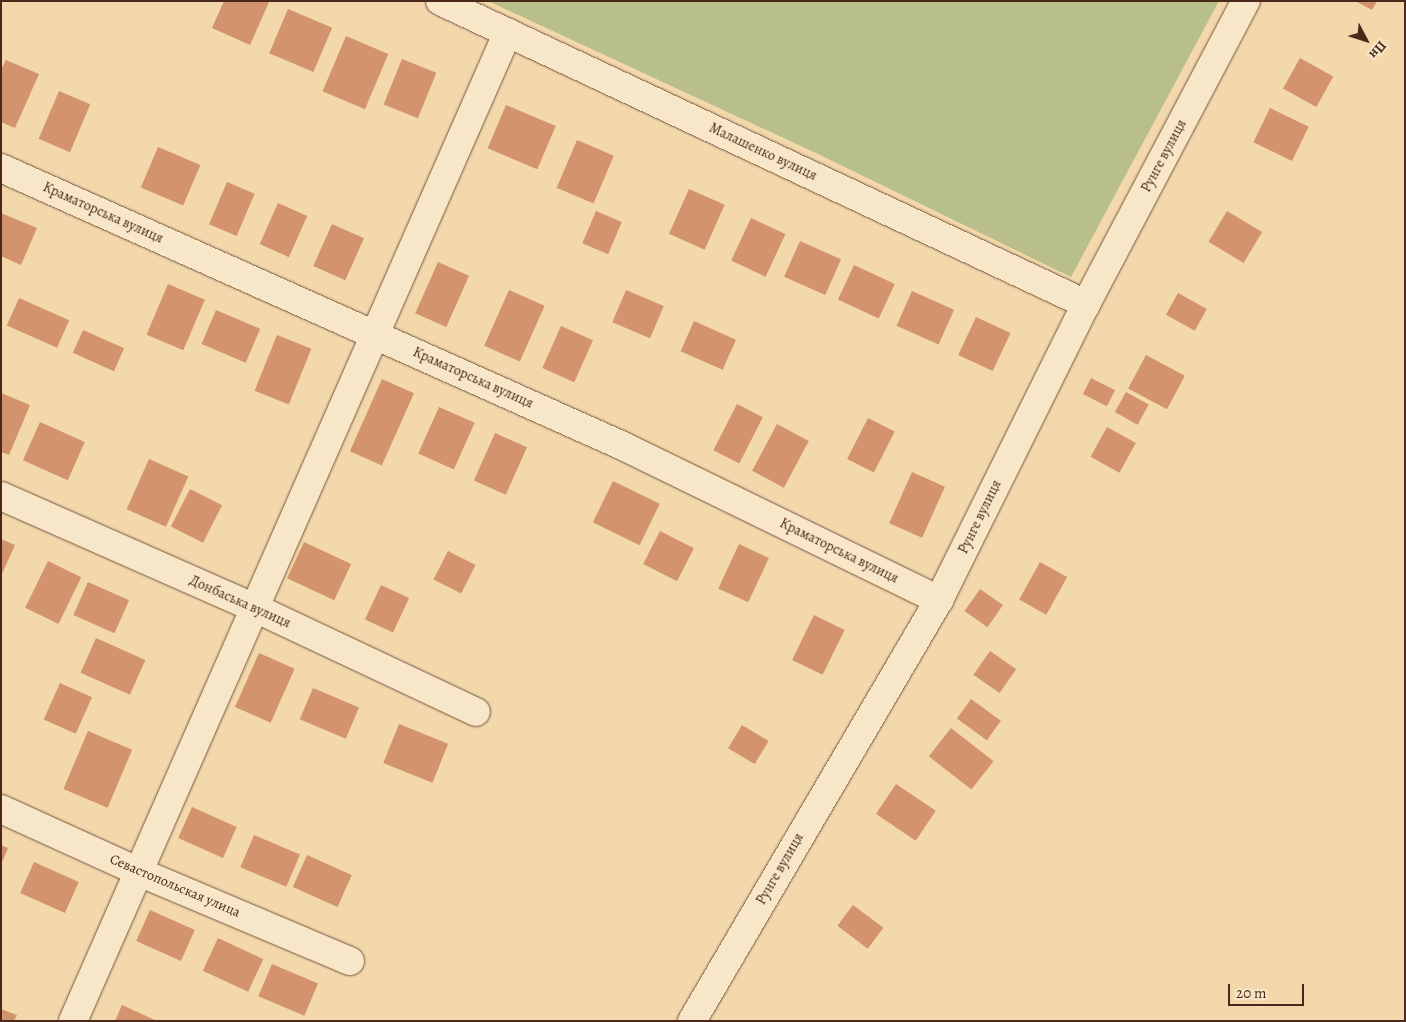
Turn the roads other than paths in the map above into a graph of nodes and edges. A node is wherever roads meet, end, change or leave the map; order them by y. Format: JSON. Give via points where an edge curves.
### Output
{"nodes":[{"id":1,"x":440,"y":1,"type":"edge"},
{"id":2,"x":1246,"y":1,"type":"edge"},
{"id":3,"x":508,"y":32,"type":"junction"},
{"id":4,"x":1,"y":168,"type":"edge"},
{"id":5,"x":1086,"y":304,"type":"junction"},
{"id":6,"x":375,"y":334,"type":"junction"},
{"id":7,"x":1,"y":496,"type":"edge"},
{"id":8,"x":939,"y":600,"type":"junction"},
{"id":9,"x":255,"y":608,"type":"junction"},
{"id":10,"x":476,"y":712,"type":"dead end"},
{"id":11,"x":1,"y":809,"type":"edge"},
{"id":12,"x":139,"y":872,"type":"junction"},
{"id":13,"x":350,"y":961,"type":"dead end"},
{"id":14,"x":73,"y":1021,"type":"edge"},
{"id":15,"x":692,"y":1021,"type":"edge"}],
"edges":[{"from":1,"to":3,"type":"street","name":"Малашенко вулиця"},
{"from":2,"to":5,"type":"street","name":"Рунге вулиця"},
{"from":3,"to":5,"type":"street","name":"Малашенко вулиця"},
{"from":3,"to":6,"type":"street"},
{"from":4,"to":6,"type":"street","name":"Краматорська вулиця"},
{"from":5,"to":8,"type":"street","name":"Рунге вулиця"},
{"from":6,"to":8,"type":"street","name":"Краматорська вулиця","via":[[622,446]]},
{"from":6,"to":9,"type":"street"},
{"from":7,"to":9,"type":"street","name":"Донбаська вулиця"},
{"from":8,"to":15,"type":"street","name":"Рунге вулиця"},
{"from":9,"to":10,"type":"street","name":"Донбаська вулиця"},
{"from":9,"to":12,"type":"street"},
{"from":11,"to":12,"type":"street","name":"Севастопольская улица"},
{"from":12,"to":13,"type":"street","name":"Севастопольская улица"},
{"from":12,"to":14,"type":"street"}]}
